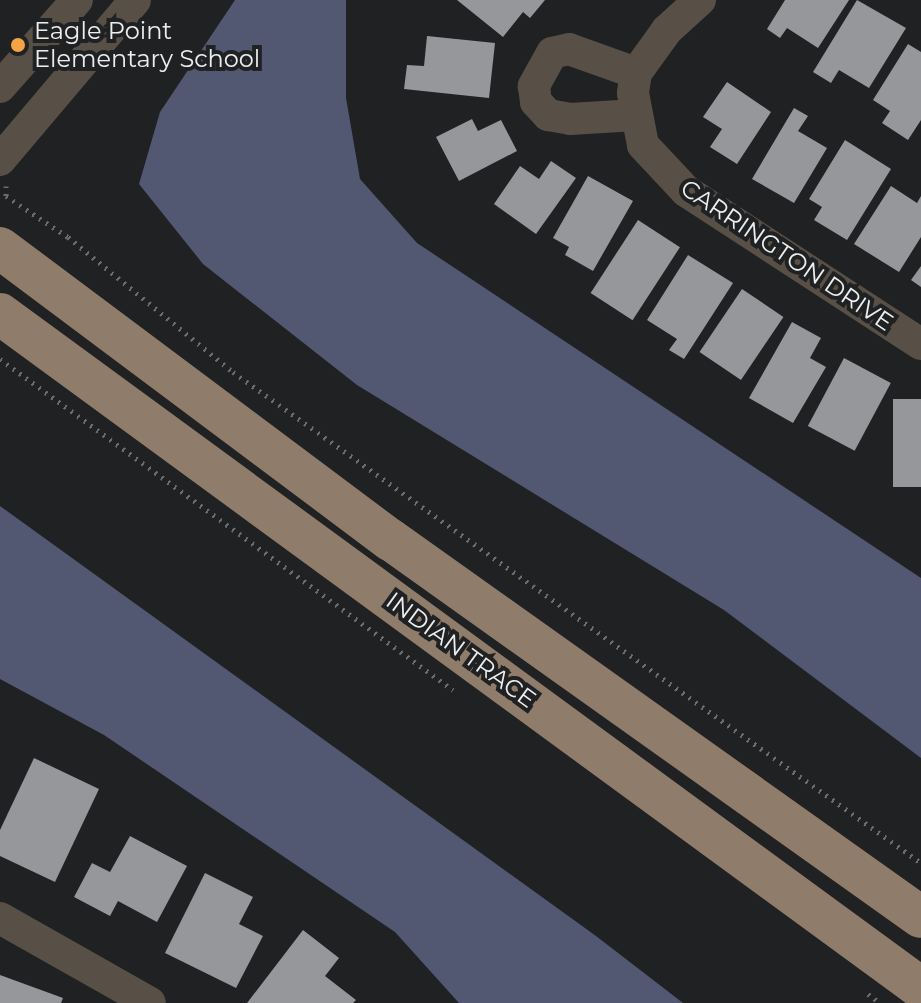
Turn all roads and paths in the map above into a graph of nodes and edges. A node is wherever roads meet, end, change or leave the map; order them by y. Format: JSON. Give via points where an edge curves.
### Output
{"nodes":[{"id":1,"x":77,"y":0,"type":"edge"},
{"id":2,"x":135,"y":0,"type":"edge"},
{"id":3,"x":700,"y":0,"type":"edge"},
{"id":4,"x":636,"y":73,"type":"junction"},
{"id":5,"x":0,"y":87,"type":"edge"},
{"id":6,"x":636,"y":115,"type":"junction"},
{"id":7,"x":4,"y":167,"type":"edge"},
{"id":8,"x":0,"y":248,"type":"edge"},
{"id":9,"x":0,"y":314,"type":"edge"},
{"id":10,"x":921,"y":344,"type":"edge"},
{"id":11,"x":921,"y":863,"type":"edge"},
{"id":12,"x":921,"y":917,"type":"edge"},
{"id":13,"x":0,"y":918,"type":"edge"},
{"id":14,"x":921,"y":988,"type":"edge"},
{"id":15,"x":150,"y":1003,"type":"edge"}],
"edges":[{"from":1,"to":5,"type":"street"},
{"from":2,"to":7,"type":"street"},
{"from":3,"to":4,"type":"street","via":[[667,30]]},
{"from":4,"to":6,"type":"street","name":"CARRINGTON DRIVE"},
{"from":4,"to":6,"type":"street","via":[[569,49],[552,53],[534,86],[536,102],[548,115]]},
{"from":6,"to":10,"type":"street","name":"CARRINGTON DRIVE","via":[[643,145],[686,191]]},
{"from":7,"to":11,"type":"path","via":[[6,196],[68,237],[233,372]]},
{"from":8,"to":12,"type":"main road","name":"INDIAN TRACE","via":[[391,540]]},
{"from":9,"to":14,"type":"main road","name":"INDIAN TRACE"},
{"from":13,"to":15,"type":"street"}]}
